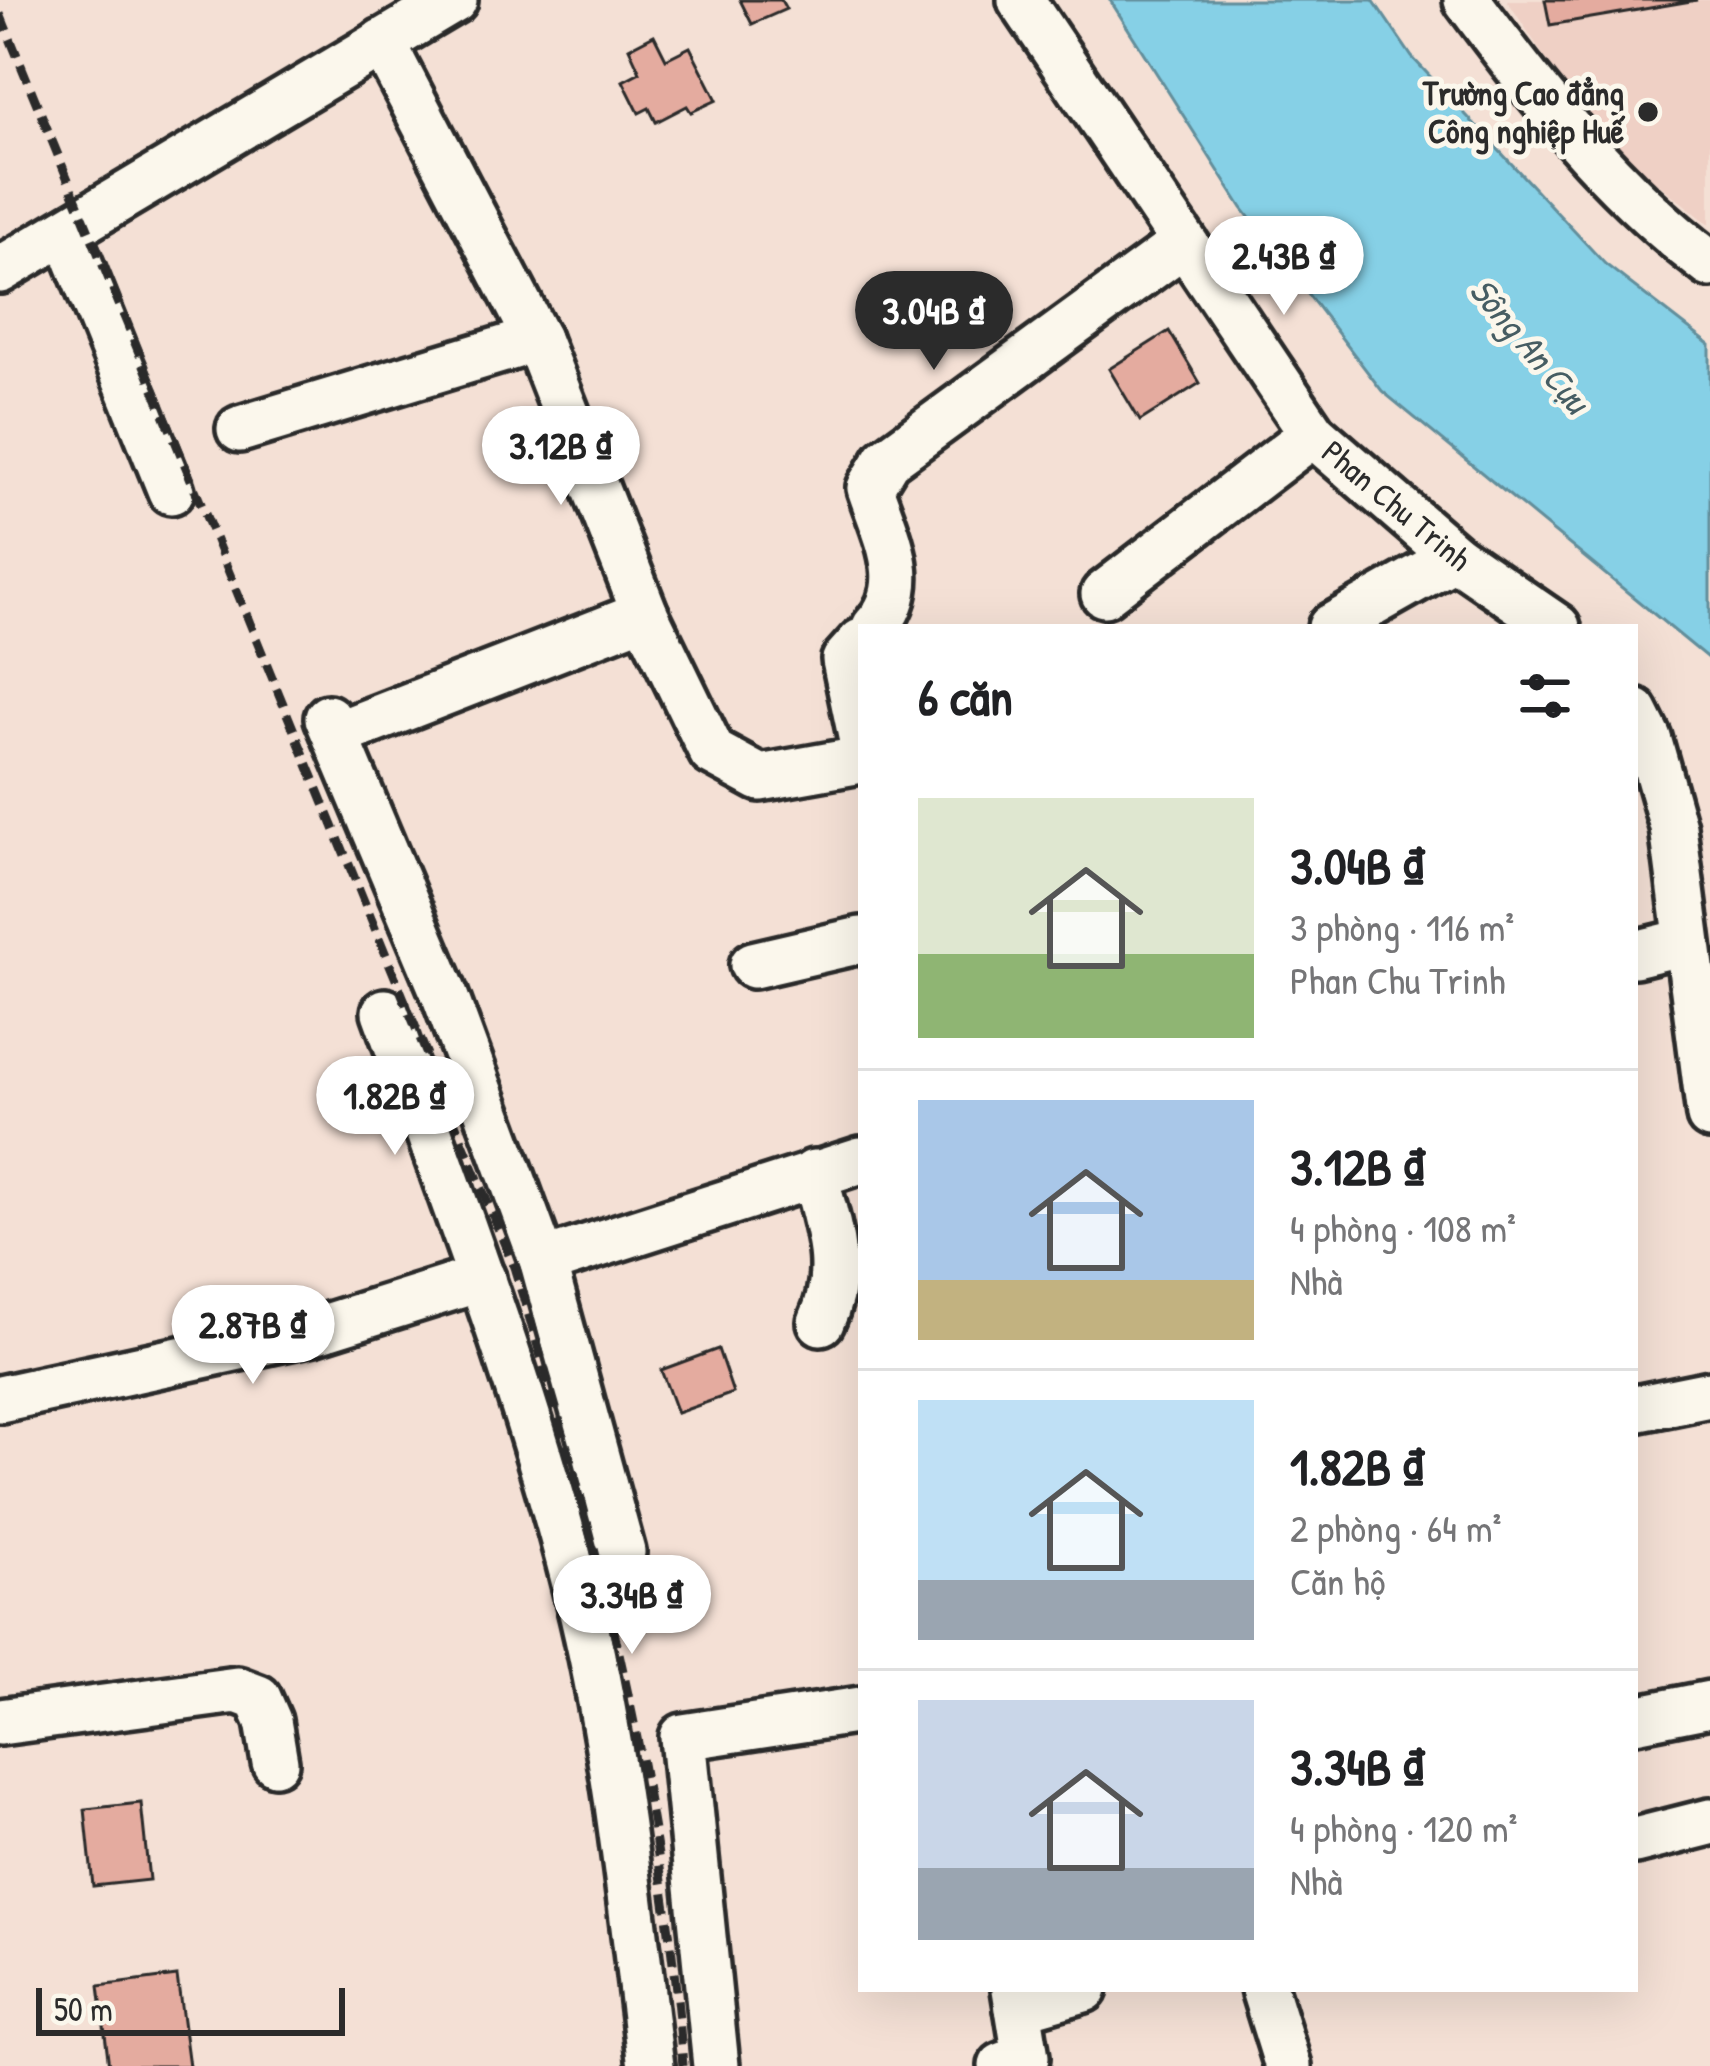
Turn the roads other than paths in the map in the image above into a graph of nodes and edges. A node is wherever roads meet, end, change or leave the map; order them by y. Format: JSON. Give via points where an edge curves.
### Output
{"nodes":[{"id":1,"x":454,"y":0,"type":"edge"},
{"id":2,"x":1021,"y":0,"type":"edge"},
{"id":3,"x":1466,"y":0,"type":"edge"},
{"id":4,"x":382,"y":42,"type":"junction"},
{"id":5,"x":66,"y":231,"type":"junction"},
{"id":6,"x":1184,"y":243,"type":"junction"},
{"id":7,"x":1710,"y":264,"type":"edge"},
{"id":8,"x":0,"y":270,"type":"edge"},
{"id":9,"x":537,"y":339,"type":"junction"},
{"id":10,"x":239,"y":429,"type":"dead end"},
{"id":11,"x":1313,"y":434,"type":"junction"},
{"id":12,"x":171,"y":491,"type":"dead end"},
{"id":13,"x":1455,"y":557,"type":"junction"},
{"id":14,"x":1104,"y":594,"type":"dead end"},
{"id":15,"x":645,"y":614,"type":"junction"},
{"id":16,"x":878,"y":624,"type":"edge"},
{"id":17,"x":1336,"y":624,"type":"edge"},
{"id":18,"x":1553,"y":624,"type":"edge"},
{"id":19,"x":858,"y":645,"type":"edge"},
{"id":20,"x":1638,"y":718,"type":"edge"},
{"id":21,"x":858,"y":723,"type":"edge"},
{"id":22,"x":858,"y":761,"type":"edge"},
{"id":23,"x":858,"y":941,"type":"edge"},
{"id":24,"x":1684,"y":942,"type":"junction"},
{"id":25,"x":1638,"y":952,"type":"edge"},
{"id":26,"x":754,"y":965,"type":"dead end"},
{"id":27,"x":385,"y":1012,"type":"dead end"},
{"id":28,"x":1710,"y":1116,"type":"edge"},
{"id":29,"x":858,"y":1161,"type":"edge"},
{"id":30,"x":814,"y":1173,"type":"junction"},
{"id":31,"x":543,"y":1262,"type":"junction"},
{"id":32,"x":482,"y":1278,"type":"junction"},
{"id":33,"x":821,"y":1322,"type":"dead end"},
{"id":34,"x":1710,"y":1394,"type":"edge"},
{"id":35,"x":0,"y":1399,"type":"edge"},
{"id":36,"x":1638,"y":1408,"type":"edge"},
{"id":37,"x":622,"y":1552,"type":"dead end"},
{"id":38,"x":1710,"y":1704,"type":"edge"},
{"id":39,"x":858,"y":1710,"type":"edge"},
{"id":40,"x":1638,"y":1718,"type":"edge"},
{"id":41,"x":0,"y":1722,"type":"edge"},
{"id":42,"x":275,"y":1762,"type":"dead end"},
{"id":43,"x":1710,"y":1822,"type":"edge"},
{"id":44,"x":1638,"y":1840,"type":"edge"},
{"id":45,"x":1061,"y":1992,"type":"edge"},
{"id":46,"x":1265,"y":1992,"type":"edge"},
{"id":47,"x":1016,"y":1998,"type":"edge"},
{"id":48,"x":651,"y":2066,"type":"edge"},
{"id":49,"x":716,"y":2066,"type":"edge"},
{"id":50,"x":1002,"y":2066,"type":"edge"},
{"id":51,"x":1288,"y":2066,"type":"edge"}],
"edges":[{"from":1,"to":4,"type":"street"},
{"from":2,"to":6,"type":"street","name":"Phan Chu Trinh"},
{"from":3,"to":7,"type":"street","via":[[1558,124]]},
{"from":4,"to":5,"type":"street"},
{"from":4,"to":9,"type":"street"},
{"from":5,"to":8,"type":"street"},
{"from":5,"to":12,"type":"street"},
{"from":6,"to":11,"type":"street","name":"Phan Chu Trinh"},
{"from":6,"to":16,"type":"street","via":[[886,460],[870,488],[899,576]]},
{"from":9,"to":10,"type":"street"},
{"from":9,"to":15,"type":"street"},
{"from":11,"to":13,"type":"street","name":"Phan Chu Trinh"},
{"from":11,"to":14,"type":"street"},
{"from":13,"to":17,"type":"street"},
{"from":13,"to":18,"type":"street","name":"Phan Chu Trinh"},
{"from":15,"to":22,"type":"street","via":[[712,752],[760,778]]},
{"from":15,"to":31,"type":"street","via":[[341,723]]},
{"from":19,"to":21,"type":"street","via":[[844,660]]},
{"from":20,"to":24,"type":"street","via":[[1673,827]]},
{"from":23,"to":26,"type":"street"},
{"from":24,"to":25,"type":"street"},
{"from":24,"to":28,"type":"street"},
{"from":27,"to":32,"type":"street"},
{"from":29,"to":30,"type":"street"},
{"from":30,"to":31,"type":"street"},
{"from":30,"to":33,"type":"street","via":[[836,1259],[835,1291]]},
{"from":31,"to":37,"type":"street"},
{"from":32,"to":35,"type":"street","via":[[313,1331]]},
{"from":32,"to":48,"type":"street","via":[[584,1618]]},
{"from":34,"to":36,"type":"street"},
{"from":38,"to":40,"type":"street"},
{"from":39,"to":49,"type":"street","via":[[683,1737]]},
{"from":41,"to":42,"type":"street","via":[[237,1690],[258,1698]]},
{"from":43,"to":44,"type":"street"},
{"from":45,"to":47,"type":"street"},
{"from":46,"to":51,"type":"street"},
{"from":47,"to":50,"type":"street","via":[[1026,2057]]}]}
